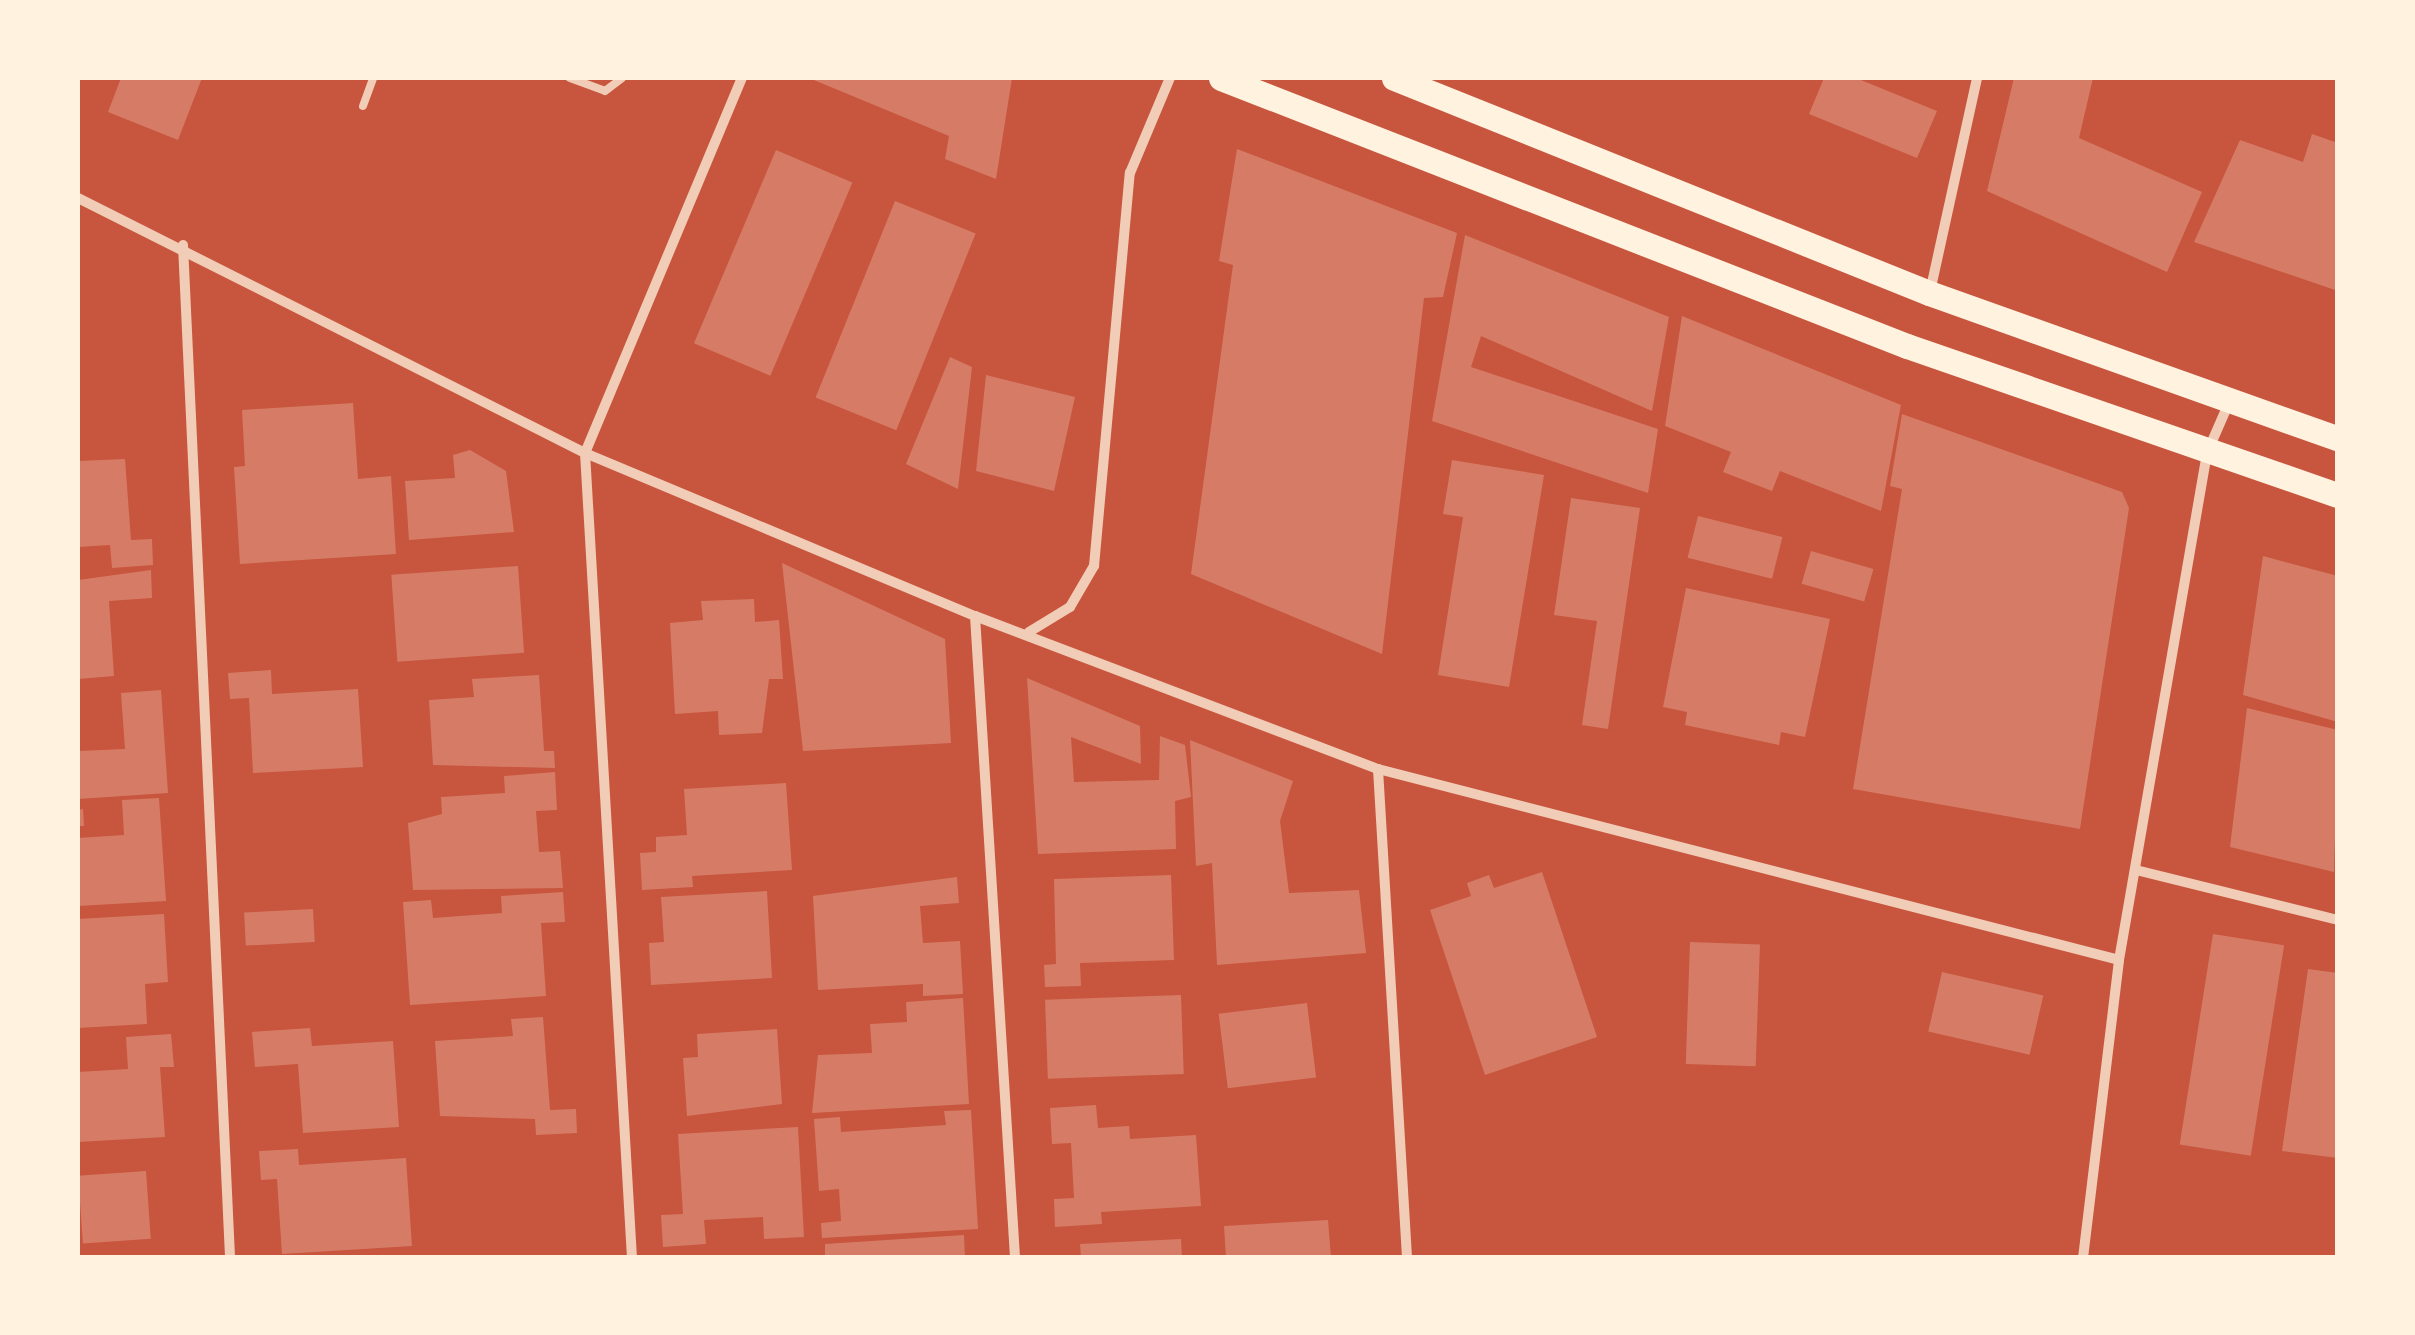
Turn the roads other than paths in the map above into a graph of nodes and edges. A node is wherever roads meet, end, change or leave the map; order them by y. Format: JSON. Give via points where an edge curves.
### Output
{"nodes":[{"id":1,"x":373,"y":78,"type":"edge"},
{"id":2,"x":570,"y":78,"type":"edge"},
{"id":3,"x":622,"y":78,"type":"edge"},
{"id":4,"x":742,"y":78,"type":"edge"},
{"id":5,"x":1170,"y":78,"type":"edge"},
{"id":6,"x":1221,"y":78,"type":"edge"},
{"id":7,"x":1977,"y":78,"type":"edge"},
{"id":8,"x":1401,"y":79,"type":"edge"},
{"id":9,"x":364,"y":106,"type":"dead end"},
{"id":10,"x":78,"y":198,"type":"edge"},
{"id":11,"x":183,"y":245,"type":"junction"},
{"id":12,"x":1929,"y":292,"type":"junction"},
{"id":13,"x":2228,"y":404,"type":"junction"},
{"id":14,"x":2338,"y":439,"type":"edge"},
{"id":15,"x":585,"y":453,"type":"junction"},
{"id":16,"x":2207,"y":453,"type":"junction"},
{"id":17,"x":2338,"y":495,"type":"edge"},
{"id":18,"x":975,"y":616,"type":"junction"},
{"id":19,"x":1029,"y":632,"type":"junction"},
{"id":20,"x":1378,"y":769,"type":"junction"},
{"id":21,"x":2140,"y":870,"type":"junction"},
{"id":22,"x":2338,"y":920,"type":"edge"},
{"id":23,"x":2119,"y":960,"type":"junction"},
{"id":24,"x":230,"y":1258,"type":"edge"},
{"id":25,"x":632,"y":1258,"type":"edge"},
{"id":26,"x":1015,"y":1258,"type":"edge"},
{"id":27,"x":1407,"y":1258,"type":"edge"},
{"id":28,"x":2083,"y":1258,"type":"edge"}],
"edges":[{"from":1,"to":9,"type":"lane"},
{"from":2,"to":3,"type":"lane","via":[[605,91]]},
{"from":4,"to":15,"type":"street"},
{"from":5,"to":19,"type":"street","via":[[1130,173],[1094,566],[1070,607]]},
{"from":6,"to":16,"type":"main road"},
{"from":7,"to":12,"type":"street"},
{"from":8,"to":12,"type":"main road"},
{"from":10,"to":11,"type":"street"},
{"from":11,"to":15,"type":"street"},
{"from":11,"to":24,"type":"street"},
{"from":12,"to":13,"type":"main road"},
{"from":13,"to":14,"type":"main road"},
{"from":13,"to":16,"type":"street"},
{"from":15,"to":18,"type":"street"},
{"from":15,"to":25,"type":"street"},
{"from":16,"to":17,"type":"main road"},
{"from":16,"to":21,"type":"street"},
{"from":18,"to":19,"type":"street"},
{"from":18,"to":26,"type":"street"},
{"from":19,"to":20,"type":"street"},
{"from":20,"to":23,"type":"street"},
{"from":20,"to":27,"type":"street"},
{"from":21,"to":22,"type":"street"},
{"from":21,"to":23,"type":"street"},
{"from":23,"to":28,"type":"street"}]}
